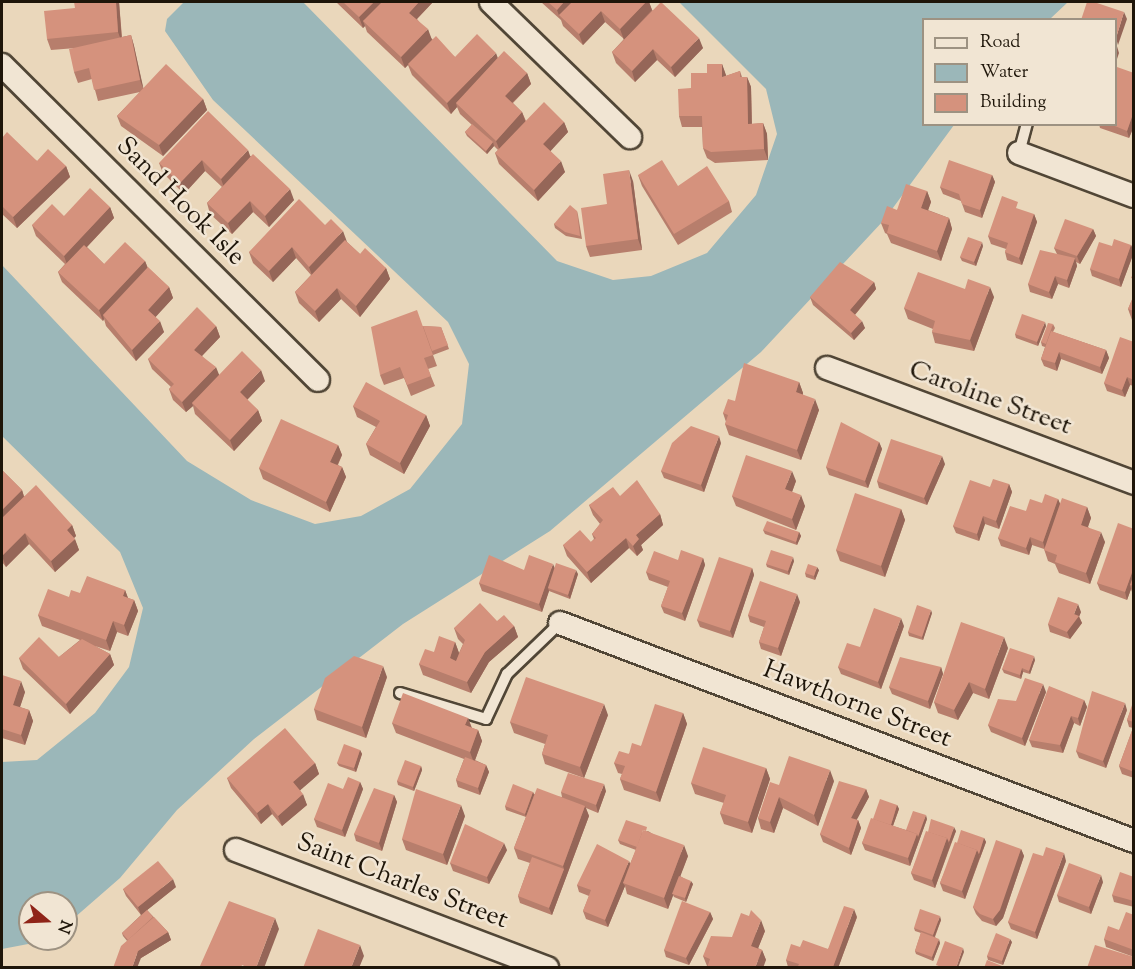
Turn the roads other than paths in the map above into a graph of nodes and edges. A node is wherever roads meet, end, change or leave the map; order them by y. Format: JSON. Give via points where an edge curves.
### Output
{"nodes":[{"id":1,"x":491,"y":2,"type":"edge"},
{"id":2,"x":2,"y":65,"type":"edge"},
{"id":3,"x":1026,"y":126,"type":"edge"},
{"id":4,"x":630,"y":137,"type":"dead end"},
{"id":5,"x":1019,"y":153,"type":"joint"},
{"id":6,"x":1134,"y":196,"type":"edge"},
{"id":7,"x":827,"y":368,"type":"dead end"},
{"id":8,"x":318,"y":380,"type":"dead end"},
{"id":9,"x":1134,"y":483,"type":"edge"},
{"id":10,"x":560,"y":623,"type":"joint"},
{"id":11,"x":400,"y":693,"type":"edge"},
{"id":12,"x":1134,"y":841,"type":"edge"},
{"id":13,"x":236,"y":850,"type":"dead end"},
{"id":14,"x":547,"y":968,"type":"edge"}],
"edges":[{"from":1,"to":4,"type":"street"},
{"from":2,"to":8,"type":"street","name":"Sand Hook Isle"},
{"from":3,"to":5,"type":"lane"},
{"from":5,"to":6,"type":"street"},
{"from":7,"to":9,"type":"street","name":"Caroline Street"},
{"from":10,"to":11,"type":"lane","via":[[507,674],[486,719]]},
{"from":10,"to":12,"type":"street","name":"Hawthorne Street"},
{"from":13,"to":14,"type":"street","name":"Saint Charles Street"}]}
